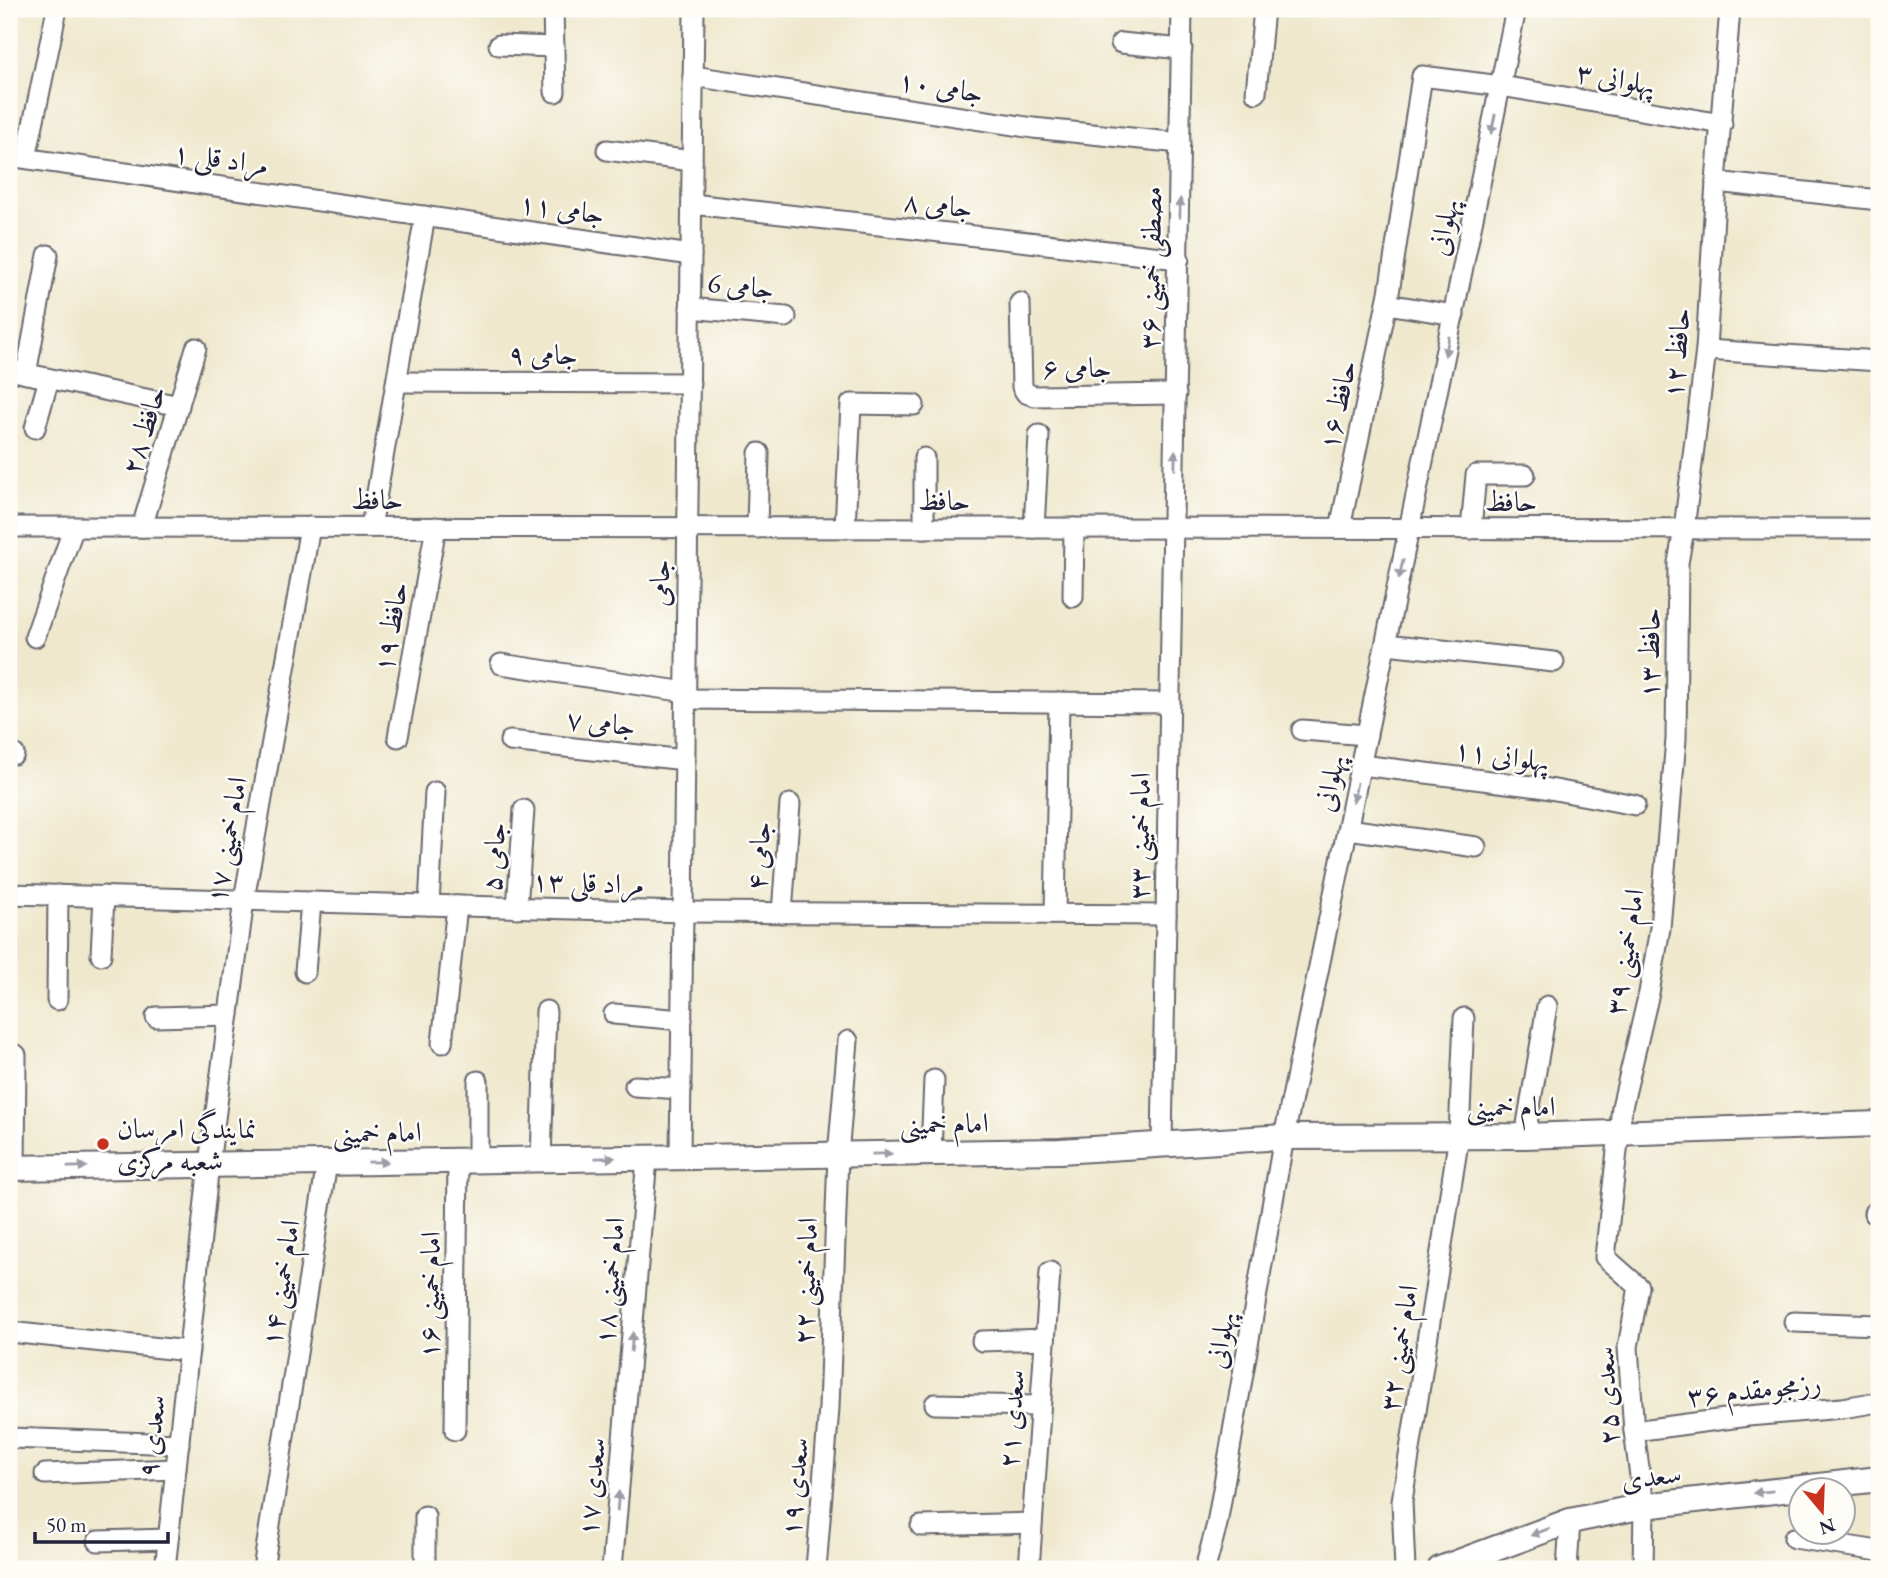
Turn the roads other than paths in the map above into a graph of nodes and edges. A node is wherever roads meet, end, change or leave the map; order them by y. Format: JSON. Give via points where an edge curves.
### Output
{"nodes":[{"id":1,"x":57,"y":9,"type":"edge"},
{"id":2,"x":553,"y":9,"type":"edge"},
{"id":3,"x":694,"y":9,"type":"edge"},
{"id":4,"x":1182,"y":9,"type":"edge"},
{"id":5,"x":1264,"y":9,"type":"edge"},
{"id":6,"x":1516,"y":9,"type":"edge"},
{"id":7,"x":1730,"y":9,"type":"edge"},
{"id":8,"x":1121,"y":43,"type":"dead end"},
{"id":9,"x":499,"y":45,"type":"dead end"},
{"id":10,"x":554,"y":47,"type":"junction"},
{"id":11,"x":1182,"y":49,"type":"junction"},
{"id":12,"x":693,"y":76,"type":"junction"},
{"id":13,"x":1422,"y":76,"type":"joint"},
{"id":14,"x":1501,"y":86,"type":"junction"},
{"id":15,"x":555,"y":92,"type":"dead end"},
{"id":16,"x":1256,"y":93,"type":"dead end"},
{"id":17,"x":1722,"y":124,"type":"junction"},
{"id":18,"x":1181,"y":143,"type":"junction"},
{"id":19,"x":607,"y":150,"type":"dead end"},
{"id":20,"x":17,"y":157,"type":"edge"},
{"id":21,"x":692,"y":161,"type":"junction"},
{"id":22,"x":1716,"y":182,"type":"junction"},
{"id":23,"x":1879,"y":201,"type":"edge"},
{"id":24,"x":692,"y":204,"type":"junction"},
{"id":25,"x":425,"y":216,"type":"junction"},
{"id":26,"x":48,"y":255,"type":"dead end"},
{"id":27,"x":691,"y":255,"type":"junction"},
{"id":28,"x":1179,"y":259,"type":"junction"},
{"id":29,"x":1388,"y":299,"type":"junction"},
{"id":30,"x":1020,"y":303,"type":"dead end"},
{"id":31,"x":690,"y":308,"type":"junction"},
{"id":32,"x":1454,"y":315,"type":"junction"},
{"id":33,"x":786,"y":317,"type":"dead end"},
{"id":34,"x":197,"y":348,"type":"dead end"},
{"id":35,"x":1706,"y":350,"type":"junction"},
{"id":36,"x":1879,"y":361,"type":"edge"},
{"id":37,"x":17,"y":372,"type":"edge"},
{"id":38,"x":49,"y":379,"type":"junction"},
{"id":39,"x":397,"y":382,"type":"junction"},
{"id":40,"x":690,"y":383,"type":"junction"},
{"id":41,"x":1176,"y":394,"type":"junction"},
{"id":42,"x":914,"y":405,"type":"dead end"},
{"id":43,"x":179,"y":406,"type":"junction"},
{"id":44,"x":35,"y":428,"type":"dead end"},
{"id":45,"x":1039,"y":435,"type":"dead end"},
{"id":46,"x":759,"y":453,"type":"dead end"},
{"id":47,"x":923,"y":458,"type":"dead end"},
{"id":48,"x":1525,"y":475,"type":"dead end"},
{"id":49,"x":9,"y":527,"type":"edge"},
{"id":50,"x":74,"y":527,"type":"junction"},
{"id":51,"x":142,"y":527,"type":"junction"},
{"id":52,"x":310,"y":527,"type":"junction"},
{"id":53,"x":371,"y":527,"type":"junction"},
{"id":54,"x":436,"y":527,"type":"junction"},
{"id":55,"x":688,"y":528,"type":"junction"},
{"id":56,"x":757,"y":528,"type":"junction"},
{"id":57,"x":845,"y":528,"type":"junction"},
{"id":58,"x":924,"y":528,"type":"junction"},
{"id":59,"x":1034,"y":528,"type":"junction"},
{"id":60,"x":1074,"y":528,"type":"junction"},
{"id":61,"x":1173,"y":528,"type":"junction"},
{"id":62,"x":1340,"y":528,"type":"junction"},
{"id":63,"x":1410,"y":528,"type":"junction"},
{"id":64,"x":1471,"y":529,"type":"junction"},
{"id":65,"x":1684,"y":529,"type":"junction"},
{"id":66,"x":1879,"y":529,"type":"edge"},
{"id":67,"x":1073,"y":597,"type":"dead end"},
{"id":68,"x":35,"y":637,"type":"dead end"},
{"id":69,"x":1386,"y":644,"type":"junction"},
{"id":70,"x":1554,"y":662,"type":"dead end"},
{"id":71,"x":501,"y":664,"type":"dead end"},
{"id":72,"x":686,"y":696,"type":"junction"},
{"id":73,"x":1059,"y":702,"type":"junction"},
{"id":74,"x":1170,"y":703,"type":"junction"},
{"id":75,"x":1301,"y":730,"type":"dead end"},
{"id":76,"x":1367,"y":735,"type":"junction"},
{"id":77,"x":398,"y":737,"type":"dead end"},
{"id":78,"x":510,"y":740,"type":"dead end"},
{"id":79,"x":685,"y":760,"type":"junction"},
{"id":80,"x":1361,"y":765,"type":"junction"},
{"id":81,"x":1673,"y":778,"type":"joint"},
{"id":82,"x":435,"y":792,"type":"dead end"},
{"id":83,"x":790,"y":804,"type":"dead end"},
{"id":84,"x":1635,"y":805,"type":"dead end"},
{"id":85,"x":524,"y":810,"type":"dead end"},
{"id":86,"x":1348,"y":829,"type":"junction"},
{"id":87,"x":1476,"y":848,"type":"dead end"},
{"id":88,"x":9,"y":894,"type":"edge"},
{"id":89,"x":58,"y":895,"type":"junction"},
{"id":90,"x":104,"y":896,"type":"junction"},
{"id":91,"x":244,"y":900,"type":"junction"},
{"id":92,"x":311,"y":902,"type":"junction"},
{"id":93,"x":429,"y":905,"type":"junction"},
{"id":94,"x":457,"y":906,"type":"junction"},
{"id":95,"x":517,"y":908,"type":"junction"},
{"id":96,"x":684,"y":912,"type":"junction"},
{"id":97,"x":782,"y":913,"type":"junction"},
{"id":98,"x":1055,"y":914,"type":"junction"},
{"id":99,"x":1166,"y":915,"type":"junction"},
{"id":100,"x":101,"y":955,"type":"dead end"},
{"id":101,"x":305,"y":972,"type":"dead end"},
{"id":102,"x":57,"y":1000,"type":"dead end"},
{"id":103,"x":1546,"y":1006,"type":"dead end"},
{"id":104,"x":545,"y":1011,"type":"dead end"},
{"id":105,"x":614,"y":1014,"type":"dead end"},
{"id":106,"x":229,"y":1015,"type":"junction"},
{"id":107,"x":156,"y":1017,"type":"dead end"},
{"id":108,"x":1464,"y":1018,"type":"dead end"},
{"id":109,"x":682,"y":1020,"type":"junction"},
{"id":110,"x":848,"y":1041,"type":"dead end"},
{"id":111,"x":442,"y":1043,"type":"dead end"},
{"id":112,"x":16,"y":1055,"type":"dead end"},
{"id":113,"x":934,"y":1080,"type":"dead end"},
{"id":114,"x":478,"y":1081,"type":"dead end"},
{"id":115,"x":635,"y":1086,"type":"dead end"},
{"id":116,"x":681,"y":1089,"type":"junction"},
{"id":117,"x":1879,"y":1125,"type":"edge"},
{"id":118,"x":1620,"y":1133,"type":"junction"},
{"id":119,"x":1459,"y":1136,"type":"junction"},
{"id":120,"x":1525,"y":1136,"type":"junction"},
{"id":121,"x":1284,"y":1137,"type":"junction"},
{"id":122,"x":1162,"y":1144,"type":"junction"},
{"id":123,"x":931,"y":1153,"type":"junction"},
{"id":124,"x":838,"y":1155,"type":"junction"},
{"id":125,"x":680,"y":1157,"type":"junction"},
{"id":126,"x":647,"y":1158,"type":"junction"},
{"id":127,"x":541,"y":1159,"type":"junction"},
{"id":128,"x":468,"y":1161,"type":"junction"},
{"id":129,"x":327,"y":1163,"type":"junction"},
{"id":130,"x":209,"y":1164,"type":"junction"},
{"id":131,"x":12,"y":1168,"type":"edge"},
{"id":132,"x":1605,"y":1257,"type":"joint"},
{"id":133,"x":1050,"y":1272,"type":"dead end"},
{"id":134,"x":1794,"y":1322,"type":"dead end"},
{"id":135,"x":1879,"y":1325,"type":"edge"},
{"id":136,"x":9,"y":1332,"type":"edge"},
{"id":137,"x":1045,"y":1339,"type":"junction"},
{"id":138,"x":982,"y":1341,"type":"dead end"},
{"id":139,"x":189,"y":1351,"type":"junction"},
{"id":140,"x":1879,"y":1402,"type":"edge"},
{"id":141,"x":935,"y":1404,"type":"dead end"},
{"id":142,"x":1040,"y":1406,"type":"junction"},
{"id":143,"x":829,"y":1408,"type":"joint"},
{"id":144,"x":626,"y":1410,"type":"joint"},
{"id":145,"x":455,"y":1430,"type":"dead end"},
{"id":146,"x":1634,"y":1431,"type":"junction"},
{"id":147,"x":9,"y":1438,"type":"edge"},
{"id":148,"x":178,"y":1444,"type":"junction"},
{"id":149,"x":176,"y":1469,"type":"junction"},
{"id":150,"x":45,"y":1474,"type":"dead end"},
{"id":151,"x":1879,"y":1479,"type":"edge"},
{"id":152,"x":1644,"y":1506,"type":"junction"},
{"id":153,"x":425,"y":1516,"type":"dead end"},
{"id":154,"x":1570,"y":1521,"type":"junction"},
{"id":155,"x":1032,"y":1523,"type":"junction"},
{"id":156,"x":921,"y":1526,"type":"dead end"},
{"id":157,"x":168,"y":1539,"type":"junction"},
{"id":158,"x":99,"y":1541,"type":"dead end"},
{"id":159,"x":1851,"y":1546,"type":"edge"},
{"id":160,"x":1879,"y":1550,"type":"edge"},
{"id":161,"x":165,"y":1569,"type":"edge"},
{"id":162,"x":263,"y":1569,"type":"edge"},
{"id":163,"x":425,"y":1569,"type":"edge"},
{"id":164,"x":612,"y":1569,"type":"edge"},
{"id":165,"x":816,"y":1569,"type":"edge"},
{"id":166,"x":1029,"y":1569,"type":"edge"},
{"id":167,"x":1205,"y":1569,"type":"edge"},
{"id":168,"x":1405,"y":1569,"type":"edge"},
{"id":169,"x":1440,"y":1569,"type":"edge"},
{"id":170,"x":1567,"y":1569,"type":"edge"},
{"id":171,"x":1643,"y":1569,"type":"edge"}],
"edges":[{"from":1,"to":20,"type":"street"},
{"from":2,"to":10,"type":"street"},
{"from":3,"to":12,"type":"street","name":"جامی"},
{"from":4,"to":11,"type":"street","name":"مصطفی خمینی ۳۶"},
{"from":5,"to":16,"type":"street"},
{"from":6,"to":14,"type":"street","name":"پهلوانی"},
{"from":7,"to":17,"type":"street","name":"حافظ ۱۲"},
{"from":8,"to":11,"type":"street"},
{"from":9,"to":10,"type":"street"},
{"from":10,"to":15,"type":"street"},
{"from":11,"to":18,"type":"street","name":"مصطفی خمینی ۳۶"},
{"from":12,"to":18,"type":"street","name":"جامی ۱۰","via":[[1033,128]]},
{"from":12,"to":21,"type":"street","name":"جامی"},
{"from":13,"to":14,"type":"street","name":"پهلوانی ۳"},
{"from":13,"to":29,"type":"street","name":"حافظ ۱۶"},
{"from":14,"to":17,"type":"street","name":"پهلوانی ۳"},
{"from":14,"to":32,"type":"street","name":"پهلوانی","one_way":true},
{"from":17,"to":22,"type":"street","name":"حافظ ۱۲"},
{"from":28,"to":18,"type":"street","name":"مصطفی خمینی ۳۶","one_way":true},
{"from":19,"to":21,"type":"street"},
{"from":20,"to":25,"type":"street","name":"مراد قلی ۱"},
{"from":21,"to":24,"type":"street","name":"جامی"},
{"from":22,"to":23,"type":"street"},
{"from":22,"to":35,"type":"street","name":"حافظ ۱۲"},
{"from":24,"to":27,"type":"street","name":"جامی"},
{"from":24,"to":28,"type":"street","name":"جامی ۸"},
{"from":25,"to":27,"type":"street","name":"جامی ۱۱"},
{"from":25,"to":39,"type":"street"},
{"from":26,"to":37,"type":"street"},
{"from":27,"to":31,"type":"street","name":"جامی"},
{"from":28,"to":41,"type":"street","name":"مصطفی خمینی ۳۶"},
{"from":29,"to":32,"type":"street"},
{"from":29,"to":62,"type":"street","name":"حافظ ۱۶"},
{"from":30,"to":41,"type":"street","name":"جامی ۶","via":[[1021,387],[1026,393]]},
{"from":31,"to":33,"type":"street","name":"جامی 6"},
{"from":31,"to":40,"type":"street","name":"جامی"},
{"from":32,"to":63,"type":"street","name":"پهلوانی","one_way":true},
{"from":34,"to":43,"type":"street","name":"حافظ ۲۸"},
{"from":35,"to":36,"type":"street"},
{"from":35,"to":65,"type":"street","name":"حافظ ۱۲"},
{"from":37,"to":38,"type":"street"},
{"from":38,"to":43,"type":"street"},
{"from":38,"to":44,"type":"street"},
{"from":39,"to":40,"type":"street","name":"جامی ۹"},
{"from":39,"to":53,"type":"street"},
{"from":40,"to":55,"type":"street","name":"جامی"},
{"from":61,"to":41,"type":"street","name":"مصطفی خمینی ۳۶","one_way":true},
{"from":42,"to":57,"type":"street","via":[[851,404]]},
{"from":43,"to":51,"type":"street","name":"حافظ ۲۸"},
{"from":45,"to":59,"type":"street"},
{"from":46,"to":56,"type":"street"},
{"from":47,"to":58,"type":"street"},
{"from":48,"to":64,"type":"street","via":[[1476,475]]},
{"from":49,"to":50,"type":"street","name":"حافظ"},
{"from":50,"to":51,"type":"street","name":"حافظ"},
{"from":50,"to":68,"type":"street"},
{"from":51,"to":52,"type":"street","name":"حافظ"},
{"from":52,"to":53,"type":"street","name":"حافظ"},
{"from":52,"to":91,"type":"street","name":"امام خمینی ۱۷"},
{"from":53,"to":54,"type":"street","name":"حافظ"},
{"from":54,"to":55,"type":"street","name":"حافظ"},
{"from":54,"to":77,"type":"street","name":"حافظ ۱۹"},
{"from":55,"to":56,"type":"street","name":"حافظ"},
{"from":55,"to":72,"type":"street","name":"جامی"},
{"from":56,"to":57,"type":"street","name":"حافظ"},
{"from":57,"to":58,"type":"street","name":"حافظ"},
{"from":58,"to":59,"type":"street","name":"حافظ"},
{"from":59,"to":60,"type":"street","name":"حافظ"},
{"from":60,"to":61,"type":"street","name":"حافظ"},
{"from":60,"to":67,"type":"street"},
{"from":61,"to":62,"type":"street","name":"حافظ"},
{"from":61,"to":74,"type":"street","name":"امام خمینی ۳۳"},
{"from":62,"to":63,"type":"street","name":"حافظ"},
{"from":63,"to":64,"type":"street","name":"حافظ"},
{"from":63,"to":69,"type":"street","name":"پهلوانی","one_way":true},
{"from":64,"to":65,"type":"street","name":"حافظ"},
{"from":65,"to":66,"type":"street","name":"حافظ"},
{"from":65,"to":81,"type":"street","name":"حافظ ۱۳","via":[[1678,563]]},
{"from":69,"to":70,"type":"street"},
{"from":69,"to":76,"type":"street","name":"پهلوانی"},
{"from":71,"to":72,"type":"street"},
{"from":72,"to":73,"type":"street"},
{"from":72,"to":79,"type":"street","name":"جامی"},
{"from":73,"to":74,"type":"street"},
{"from":73,"to":98,"type":"street"},
{"from":74,"to":99,"type":"street","name":"امام خمینی ۳۳"},
{"from":75,"to":76,"type":"street"},
{"from":76,"to":80,"type":"street","name":"پهلوانی"},
{"from":78,"to":79,"type":"street","name":"جامی ۷"},
{"from":79,"to":96,"type":"street","name":"جامی"},
{"from":80,"to":84,"type":"street","name":"پهلوانی ۱۱","via":[[1539,787]]},
{"from":80,"to":86,"type":"street","name":"پهلوانی","one_way":true},
{"from":81,"to":118,"type":"street","name":"امام خمینی ۳۹","via":[[1660,928]]},
{"from":82,"to":93,"type":"street"},
{"from":83,"to":97,"type":"street","name":"جامی ۴"},
{"from":85,"to":95,"type":"street","name":"جامی ۵"},
{"from":86,"to":87,"type":"street"},
{"from":86,"to":121,"type":"street","name":"پهلوانی"},
{"from":88,"to":89,"type":"street","name":"مراد قلی ۱۳"},
{"from":89,"to":90,"type":"street","name":"مراد قلی ۱۳"},
{"from":89,"to":102,"type":"street"},
{"from":90,"to":91,"type":"street","name":"مراد قلی ۱۳"},
{"from":90,"to":100,"type":"street"},
{"from":91,"to":92,"type":"street","name":"مراد قلی ۱۳"},
{"from":91,"to":106,"type":"street","name":"امام خمینی ۱۷"},
{"from":92,"to":93,"type":"street","name":"مراد قلی ۱۳"},
{"from":92,"to":101,"type":"street"},
{"from":93,"to":94,"type":"street","name":"مراد قلی ۱۳"},
{"from":94,"to":95,"type":"street","name":"مراد قلی ۱۳"},
{"from":94,"to":111,"type":"street"},
{"from":95,"to":96,"type":"street","name":"مراد قلی ۱۳"},
{"from":96,"to":97,"type":"street","name":"مراد قلی ۱۳"},
{"from":96,"to":109,"type":"street","name":"جامی"},
{"from":97,"to":98,"type":"street","name":"مراد قلی ۱۳"},
{"from":98,"to":99,"type":"street","name":"مراد قلی ۱۳"},
{"from":99,"to":122,"type":"street","name":"امام خمینی ۳۳"},
{"from":103,"to":120,"type":"street"},
{"from":104,"to":127,"type":"street"},
{"from":105,"to":109,"type":"street"},
{"from":106,"to":107,"type":"street"},
{"from":106,"to":130,"type":"street","name":"امام خمینی ۱۷"},
{"from":108,"to":119,"type":"street","name":"امام خمینی ۳۲"},
{"from":109,"to":116,"type":"street","name":"جامی"},
{"from":110,"to":124,"type":"street","name":"امام خمینی ۲۲"},
{"from":112,"to":131,"type":"street"},
{"from":113,"to":123,"type":"street"},
{"from":114,"to":128,"type":"street","name":"امام خمینی ۱۶"},
{"from":115,"to":116,"type":"street"},
{"from":116,"to":125,"type":"street","name":"جامی"},
{"from":117,"to":118,"type":"main road","name":"امام خمینی"},
{"from":118,"to":120,"type":"main road","name":"امام خمینی"},
{"from":118,"to":132,"type":"street","name":"امام خمینی ۳۹"},
{"from":119,"to":120,"type":"main road","name":"امام خمینی"},
{"from":119,"to":121,"type":"main road","name":"امام خمینی"},
{"from":119,"to":168,"type":"street","name":"امام خمینی ۳۲","via":[[1402,1501]]},
{"from":121,"to":122,"type":"main road","name":"امام خمینی"},
{"from":121,"to":167,"type":"street","name":"پهلوانی","via":[[1217,1524]]},
{"from":122,"to":123,"type":"main road","name":"امام خمینی"},
{"from":124,"to":123,"type":"main road","name":"امام خمینی","one_way":true},
{"from":124,"to":125,"type":"main road","name":"امام خمینی"},
{"from":124,"to":143,"type":"street","name":"امام خمینی ۲۲"},
{"from":125,"to":126,"type":"main road","name":"امام خمینی"},
{"from":127,"to":126,"type":"main road","name":"امام خمینی","one_way":true},
{"from":144,"to":126,"type":"street","name":"امام خمینی ۱۸","one_way":true},
{"from":127,"to":128,"type":"main road","name":"امام خمینی"},
{"from":129,"to":128,"type":"main road","name":"امام خمینی","one_way":true},
{"from":128,"to":145,"type":"street","name":"امام خمینی ۱۶"},
{"from":129,"to":130,"type":"main road","name":"امام خمینی"},
{"from":129,"to":162,"type":"street","name":"امام خمینی ۱۴"},
{"from":131,"to":130,"type":"main road","name":"امام خمینی","one_way":true},
{"from":130,"to":139,"type":"street","name":"سعدی ۹"},
{"from":132,"to":146,"type":"street","name":"سعدی ۲۵","via":[[1639,1287],[1628,1347]]},
{"from":133,"to":137,"type":"street","name":"سعدی ۲۱"},
{"from":134,"to":135,"type":"street"},
{"from":136,"to":139,"type":"street"},
{"from":137,"to":138,"type":"street"},
{"from":137,"to":142,"type":"street","name":"سعدی ۲۱"},
{"from":139,"to":148,"type":"street","name":"سعدی ۹"},
{"from":140,"to":146,"type":"street","name":"رزمجومقدم ۳۶"},
{"from":141,"to":142,"type":"street"},
{"from":142,"to":155,"type":"street","name":"سعدی ۲۱"},
{"from":143,"to":165,"type":"street","name":"سعدی ۱۹"},
{"from":164,"to":144,"type":"street","name":"سعدی ۱۷","one_way":true},
{"from":146,"to":152,"type":"street","name":"سعدی ۲۵"},
{"from":147,"to":148,"type":"street"},
{"from":148,"to":149,"type":"street","name":"سعدی ۹"},
{"from":149,"to":150,"type":"street"},
{"from":149,"to":157,"type":"street","name":"سعدی ۹"},
{"from":151,"to":152,"type":"main road","name":"سعدی","one_way":true},
{"from":152,"to":154,"type":"main road","name":"سعدی"},
{"from":152,"to":171,"type":"street","name":"سعدی ۲۵"},
{"from":153,"to":163,"type":"street"},
{"from":154,"to":169,"type":"main road","name":"سعدی","one_way":true},
{"from":154,"to":170,"type":"street"},
{"from":155,"to":156,"type":"street"},
{"from":155,"to":166,"type":"street","name":"سعدی ۲۱"},
{"from":157,"to":158,"type":"street"},
{"from":157,"to":161,"type":"street","name":"سعدی ۹"},
{"from":159,"to":160,"type":"street"}]}
